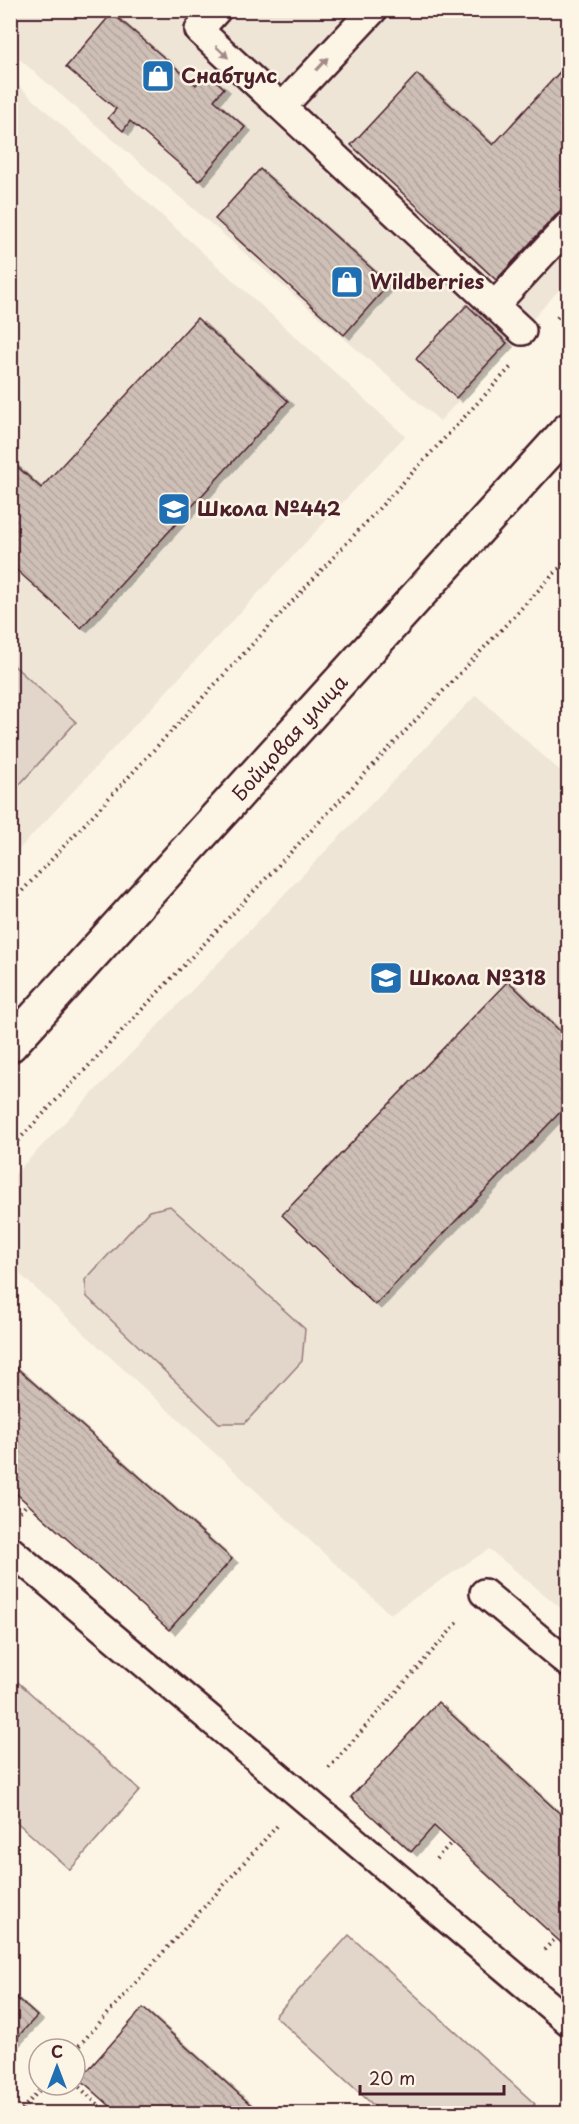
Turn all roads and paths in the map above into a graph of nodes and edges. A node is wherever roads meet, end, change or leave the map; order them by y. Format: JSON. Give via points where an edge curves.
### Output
{"nodes":[{"id":1,"x":217,"y":10,"type":"edge"},
{"id":2,"x":373,"y":10,"type":"edge"},
{"id":3,"x":562,"y":10,"type":"edge"},
{"id":4,"x":568,"y":16,"type":"edge"},
{"id":5,"x":282,"y":107,"type":"junction"},
{"id":6,"x":568,"y":226,"type":"edge"},
{"id":7,"x":495,"y":305,"type":"junction"},
{"id":8,"x":568,"y":306,"type":"edge"},
{"id":9,"x":554,"y":321,"type":"dead end"},
{"id":10,"x":522,"y":331,"type":"dead end"},
{"id":11,"x":517,"y":362,"type":"dead end"},
{"id":12,"x":567,"y":434,"type":"edge"},
{"id":13,"x":568,"y":559,"type":"edge"},
{"id":14,"x":10,"y":904,"type":"edge"},
{"id":15,"x":10,"y":1045,"type":"edge"},
{"id":16,"x":10,"y":1149,"type":"edge"},
{"id":17,"x":10,"y":1550,"type":"edge"},
{"id":18,"x":484,"y":1593,"type":"dead end"},
{"id":19,"x":568,"y":1663,"type":"edge"},
{"id":20,"x":568,"y":2021,"type":"edge"},
{"id":21,"x":87,"y":2094,"type":"edge"},
{"id":22,"x":33,"y":2097,"type":"edge"},
{"id":23,"x":18,"y":2114,"type":"edge"},
{"id":24,"x":108,"y":2114,"type":"edge"}],
"edges":[{"from":1,"to":5,"type":"lane","one_way":true,"via":[[199,30]]},
{"from":5,"to":2,"type":"lane","one_way":true},
{"from":3,"to":4,"type":"path"},
{"from":5,"to":7,"type":"lane"},
{"from":6,"to":7,"type":"lane"},
{"from":7,"to":10,"type":"lane"},
{"from":8,"to":9,"type":"path"},
{"from":11,"to":14,"type":"path"},
{"from":12,"to":15,"type":"street","name":"Бойцовая улица"},
{"from":13,"to":16,"type":"path"},
{"from":17,"to":20,"type":"lane"},
{"from":18,"to":19,"type":"lane"},
{"from":21,"to":24,"type":"path"},
{"from":22,"to":23,"type":"path"}]}
